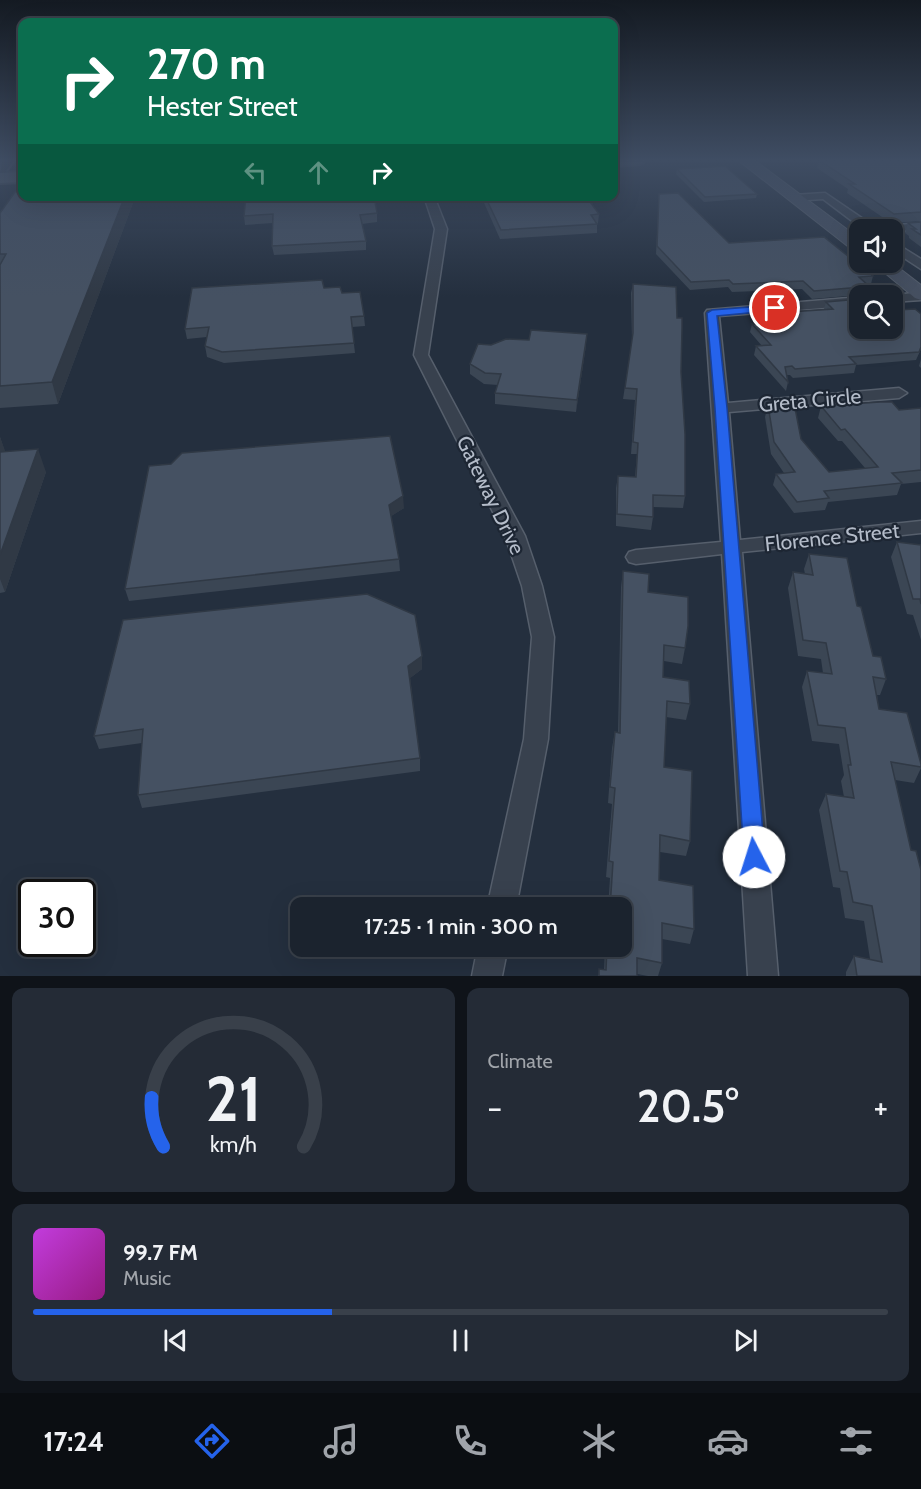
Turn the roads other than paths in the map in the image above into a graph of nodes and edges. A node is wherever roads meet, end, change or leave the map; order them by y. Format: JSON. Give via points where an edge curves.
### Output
{"nodes":[{"id":1,"x":432,"y":206,"type":"edge"},
{"id":2,"x":803,"y":206,"type":"edge"},
{"id":3,"x":839,"y":206,"type":"edge"},
{"id":4,"x":858,"y":219,"type":"edge"},
{"id":5,"x":921,"y":226,"type":"edge"},
{"id":6,"x":903,"y":228,"type":"edge"},
{"id":7,"x":849,"y":239,"type":"edge"},
{"id":8,"x":903,"y":252,"type":"edge"},
{"id":9,"x":921,"y":265,"type":"edge"},
{"id":10,"x":894,"y":273,"type":"edge"},
{"id":11,"x":921,"y":295,"type":"edge"},
{"id":12,"x":903,"y":297,"type":"edge"},
{"id":13,"x":849,"y":302,"type":"edge"},
{"id":14,"x":898,"y":393,"type":"dead end"},
{"id":15,"x":721,"y":408,"type":"junction"},
{"id":16,"x":921,"y":527,"type":"edge"},
{"id":17,"x":730,"y":548,"type":"junction"},
{"id":18,"x":636,"y":557,"type":"dead end"},
{"id":19,"x":503,"y":897,"type":"edge"},
{"id":20,"x":491,"y":957,"type":"edge"},
{"id":21,"x":487,"y":976,"type":"edge"},
{"id":22,"x":763,"y":976,"type":"edge"}],
"edges":[{"from":1,"to":19,"type":"street","name":"Gateway Drive","via":[[441,229],[422,356],[515,536],[532,586],[543,637],[536,739]]},
{"from":2,"to":7,"type":"main road"},
{"from":3,"to":4,"type":"street"},
{"from":5,"to":6,"type":"street"},
{"from":8,"to":9,"type":"street"},
{"from":10,"to":11,"type":"main road"},
{"from":11,"to":12,"type":"street"},
{"from":13,"to":15,"type":"street","via":[[712,313]]},
{"from":14,"to":15,"type":"street","name":"Greta Circle"},
{"from":15,"to":17,"type":"street"},
{"from":16,"to":17,"type":"street","name":"Florence Street"},
{"from":17,"to":18,"type":"street","name":"Florence Street"},
{"from":17,"to":22,"type":"street"},
{"from":20,"to":21,"type":"street"}]}
